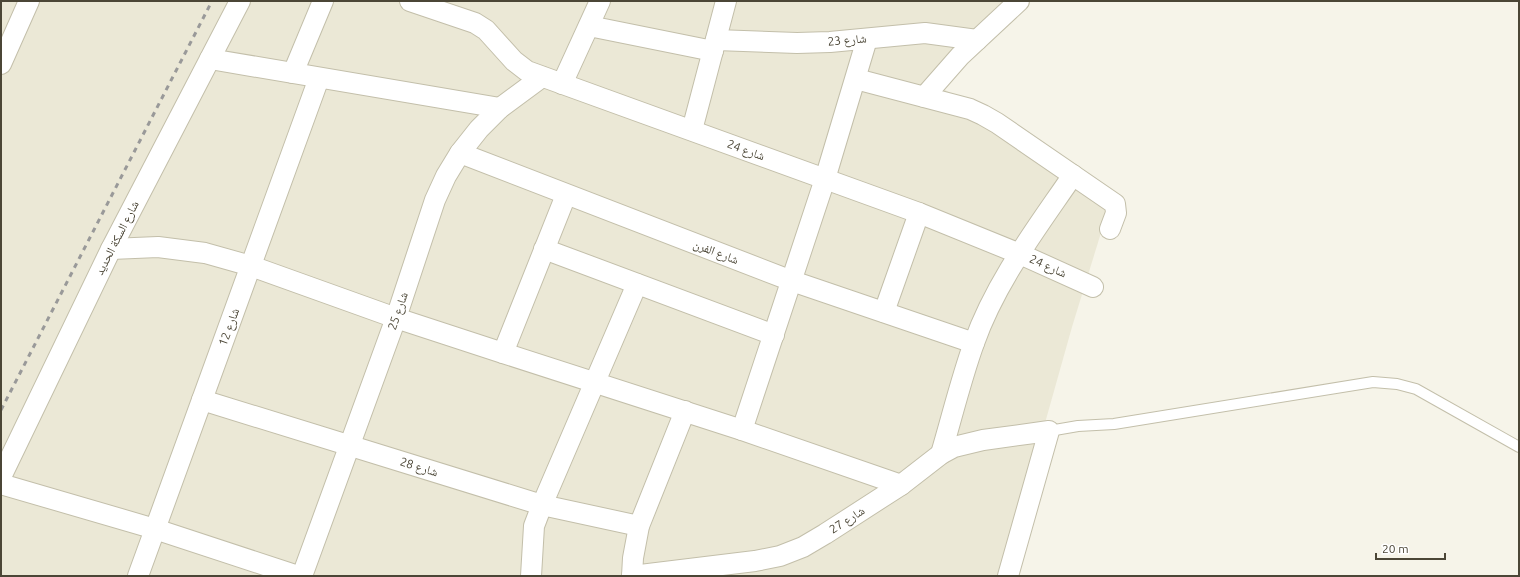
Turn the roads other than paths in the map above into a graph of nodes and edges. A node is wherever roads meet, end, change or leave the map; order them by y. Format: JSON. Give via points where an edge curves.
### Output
{"nodes":[{"id":1,"x":29,"y":1,"type":"edge"},
{"id":2,"x":240,"y":1,"type":"edge"},
{"id":3,"x":323,"y":1,"type":"edge"},
{"id":4,"x":410,"y":1,"type":"edge"},
{"id":5,"x":600,"y":1,"type":"edge"},
{"id":6,"x":726,"y":1,"type":"edge"},
{"id":7,"x":1019,"y":1,"type":"edge"},
{"id":8,"x":589,"y":26,"type":"junction"},
{"id":9,"x":868,"y":39,"type":"junction"},
{"id":10,"x":977,"y":40,"type":"junction"},
{"id":11,"x":714,"y":46,"type":"junction"},
{"id":12,"x":210,"y":59,"type":"junction"},
{"id":13,"x":1,"y":64,"type":"edge"},
{"id":14,"x":293,"y":73,"type":"junction"},
{"id":15,"x":542,"y":77,"type":"junction"},
{"id":16,"x":319,"y":78,"type":"junction"},
{"id":17,"x":856,"y":79,"type":"junction"},
{"id":18,"x":562,"y":84,"type":"junction"},
{"id":19,"x":924,"y":97,"type":"junction"},
{"id":20,"x":500,"y":108,"type":"junction"},
{"id":21,"x":692,"y":130,"type":"junction"},
{"id":22,"x":460,"y":153,"type":"junction"},
{"id":23,"x":1073,"y":175,"type":"junction"},
{"id":24,"x":826,"y":179,"type":"junction"},
{"id":25,"x":566,"y":195,"type":"junction"},
{"id":26,"x":919,"y":213,"type":"junction"},
{"id":27,"x":1110,"y":229,"type":"dead end"},
{"id":28,"x":111,"y":249,"type":"junction"},
{"id":29,"x":544,"y":250,"type":"junction"},
{"id":30,"x":1020,"y":254,"type":"junction"},
{"id":31,"x":251,"y":266,"type":"junction"},
{"id":32,"x":792,"y":281,"type":"junction"},
{"id":33,"x":637,"y":284,"type":"junction"},
{"id":34,"x":1093,"y":287,"type":"dead end"},
{"id":35,"x":884,"y":312,"type":"junction"},
{"id":36,"x":396,"y":318,"type":"junction"},
{"id":37,"x":774,"y":335,"type":"junction"},
{"id":38,"x":974,"y":343,"type":"junction"},
{"id":39,"x":503,"y":353,"type":"junction"},
{"id":40,"x":595,"y":383,"type":"junction"},
{"id":41,"x":202,"y":400,"type":"junction"},
{"id":42,"x":685,"y":411,"type":"junction"},
{"id":43,"x":742,"y":430,"type":"junction"},
{"id":44,"x":1049,"y":431,"type":"junction"},
{"id":45,"x":349,"y":446,"type":"junction"},
{"id":46,"x":1519,"y":447,"type":"edge"},
{"id":47,"x":941,"y":454,"type":"junction"},
{"id":48,"x":1,"y":477,"type":"edge"},
{"id":49,"x":1,"y":484,"type":"edge"},
{"id":50,"x":901,"y":485,"type":"junction"},
{"id":51,"x":542,"y":505,"type":"junction"},
{"id":52,"x":638,"y":526,"type":"junction"},
{"id":53,"x":155,"y":529,"type":"junction"},
{"id":54,"x":138,"y":576,"type":"edge"},
{"id":55,"x":298,"y":576,"type":"edge"},
{"id":56,"x":302,"y":576,"type":"edge"},
{"id":57,"x":531,"y":576,"type":"edge"},
{"id":58,"x":632,"y":576,"type":"edge"},
{"id":59,"x":1008,"y":576,"type":"edge"}],
"edges":[{"from":1,"to":13,"type":"street"},
{"from":2,"to":12,"type":"street","name":"شارع السكة الحديد"},
{"from":3,"to":14,"type":"street"},
{"from":4,"to":15,"type":"street","name":"شارع 24","via":[[475,23],[496,39],[514,61],[527,71]]},
{"from":5,"to":8,"type":"street"},
{"from":6,"to":11,"type":"street"},
{"from":7,"to":10,"type":"street"},
{"from":8,"to":11,"type":"street","name":"شارع 23"},
{"from":8,"to":18,"type":"street"},
{"from":9,"to":10,"type":"street","name":"شارع 23","via":[[925,33]]},
{"from":9,"to":11,"type":"street","name":"شارع 23"},
{"from":9,"to":17,"type":"street"},
{"from":10,"to":19,"type":"street"},
{"from":11,"to":21,"type":"street"},
{"from":12,"to":14,"type":"street"},
{"from":12,"to":28,"type":"street","name":"شارع السكة الحديد"},
{"from":14,"to":16,"type":"street"},
{"from":15,"to":18,"type":"street","name":"شارع 24"},
{"from":15,"to":20,"type":"street","name":"شارع 25"},
{"from":16,"to":20,"type":"street"},
{"from":16,"to":31,"type":"street","name":"شارع 12"},
{"from":17,"to":19,"type":"street"},
{"from":17,"to":24,"type":"street"},
{"from":18,"to":21,"type":"street","name":"شارع 24"},
{"from":19,"to":23,"type":"street","via":[[983,115]]},
{"from":20,"to":22,"type":"street","name":"شارع 25"},
{"from":21,"to":24,"type":"street","name":"شارع 24"},
{"from":22,"to":25,"type":"street","name":"شارع الفرن"},
{"from":22,"to":36,"type":"street","name":"شارع 25","via":[[435,200]]},
{"from":23,"to":27,"type":"street","via":[[1115,204],[1116,213]]},
{"from":23,"to":30,"type":"street"},
{"from":24,"to":26,"type":"street","name":"شارع 24"},
{"from":24,"to":32,"type":"street"},
{"from":25,"to":29,"type":"street"},
{"from":25,"to":32,"type":"street","name":"شارع الفرن"},
{"from":26,"to":30,"type":"street","name":"شارع 24"},
{"from":26,"to":35,"type":"street"},
{"from":28,"to":31,"type":"street","via":[[158,247],[205,253]]},
{"from":28,"to":48,"type":"street","name":"شارع السكة الحديد"},
{"from":29,"to":33,"type":"street"},
{"from":29,"to":39,"type":"street"},
{"from":30,"to":34,"type":"street","name":"شارع 24"},
{"from":30,"to":38,"type":"street","via":[[997,294]]},
{"from":31,"to":36,"type":"street"},
{"from":31,"to":41,"type":"street","name":"شارع 12"},
{"from":32,"to":35,"type":"street","name":"شارع الفرن"},
{"from":32,"to":37,"type":"street"},
{"from":33,"to":37,"type":"street"},
{"from":33,"to":40,"type":"street"},
{"from":35,"to":38,"type":"street","name":"شارع الفرن"},
{"from":36,"to":39,"type":"street"},
{"from":36,"to":45,"type":"street","name":"شارع 25"},
{"from":37,"to":43,"type":"street"},
{"from":38,"to":47,"type":"street"},
{"from":39,"to":40,"type":"street"},
{"from":40,"to":42,"type":"street"},
{"from":40,"to":51,"type":"street"},
{"from":41,"to":45,"type":"street","name":"شارع 28"},
{"from":41,"to":53,"type":"street","name":"شارع 12"},
{"from":42,"to":43,"type":"street"},
{"from":42,"to":52,"type":"street"},
{"from":43,"to":50,"type":"street"},
{"from":44,"to":46,"type":"lane","via":[[1114,424],[1373,382],[1416,389]]},
{"from":44,"to":47,"type":"street","name":"شارع 27","via":[[968,443]]},
{"from":44,"to":59,"type":"street"},
{"from":45,"to":51,"type":"street","name":"شارع 28"},
{"from":45,"to":56,"type":"street","name":"شارع 25"},
{"from":47,"to":50,"type":"street","name":"شارع 27"},
{"from":49,"to":53,"type":"street"},
{"from":50,"to":58,"type":"street","name":"شارع 27","via":[[803,547],[780,556]]},
{"from":51,"to":52,"type":"street","name":"شارع 28"},
{"from":51,"to":57,"type":"street","via":[[534,526]]},
{"from":52,"to":58,"type":"street"},
{"from":53,"to":54,"type":"street","name":"شارع 12"},
{"from":53,"to":55,"type":"street"}]}
